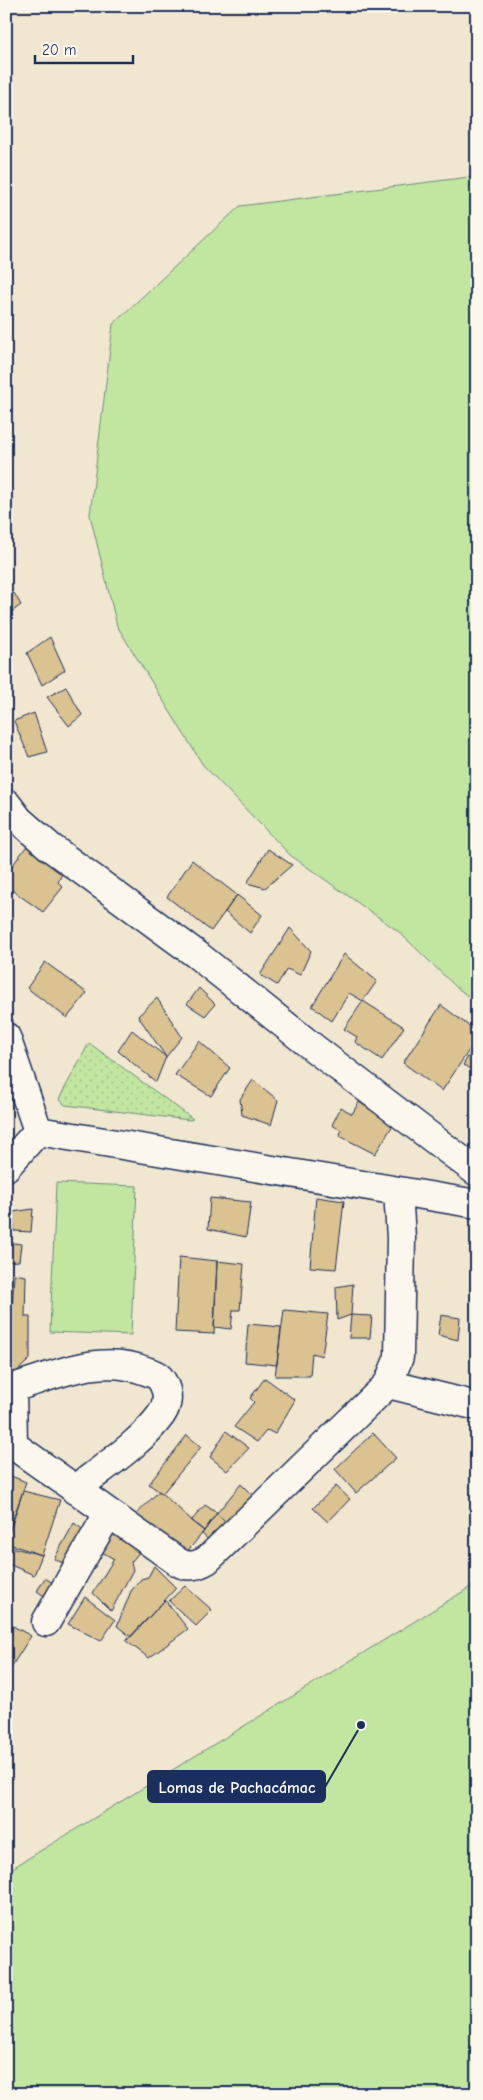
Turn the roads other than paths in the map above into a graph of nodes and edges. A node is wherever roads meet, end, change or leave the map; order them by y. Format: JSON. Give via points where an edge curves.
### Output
{"nodes":[{"id":1,"x":6,"y":803,"type":"edge"},
{"id":2,"x":6,"y":1037,"type":"edge"},
{"id":3,"x":38,"y":1131,"type":"junction"},
{"id":4,"x":6,"y":1167,"type":"edge"},
{"id":5,"x":477,"y":1172,"type":"edge"},
{"id":6,"x":398,"y":1191,"type":"junction"},
{"id":7,"x":477,"y":1204,"type":"edge"},
{"id":8,"x":388,"y":1384,"type":"junction"},
{"id":9,"x":9,"y":1389,"type":"edge"},
{"id":10,"x":477,"y":1406,"type":"edge"},
{"id":11,"x":10,"y":1443,"type":"edge"},
{"id":12,"x":74,"y":1490,"type":"junction"},
{"id":13,"x":108,"y":1514,"type":"junction"},
{"id":14,"x":46,"y":1622,"type":"dead end"}],
"edges":[{"from":1,"to":5,"type":"street","via":[[19,820],[50,847],[196,954]]},
{"from":2,"to":3,"type":"street"},
{"from":3,"to":4,"type":"street"},
{"from":3,"to":6,"type":"street"},
{"from":6,"to":7,"type":"street"},
{"from":6,"to":8,"type":"street","via":[[401,1238],[399,1357]]},
{"from":8,"to":10,"type":"street"},
{"from":8,"to":13,"type":"street","via":[[199,1565],[183,1565]]},
{"from":9,"to":11,"type":"street"},
{"from":9,"to":12,"type":"street","via":[[71,1368],[108,1364],[137,1367],[159,1376],[168,1400],[162,1414],[139,1438]]},
{"from":11,"to":12,"type":"street"},
{"from":12,"to":13,"type":"street"},
{"from":13,"to":14,"type":"street"}]}
